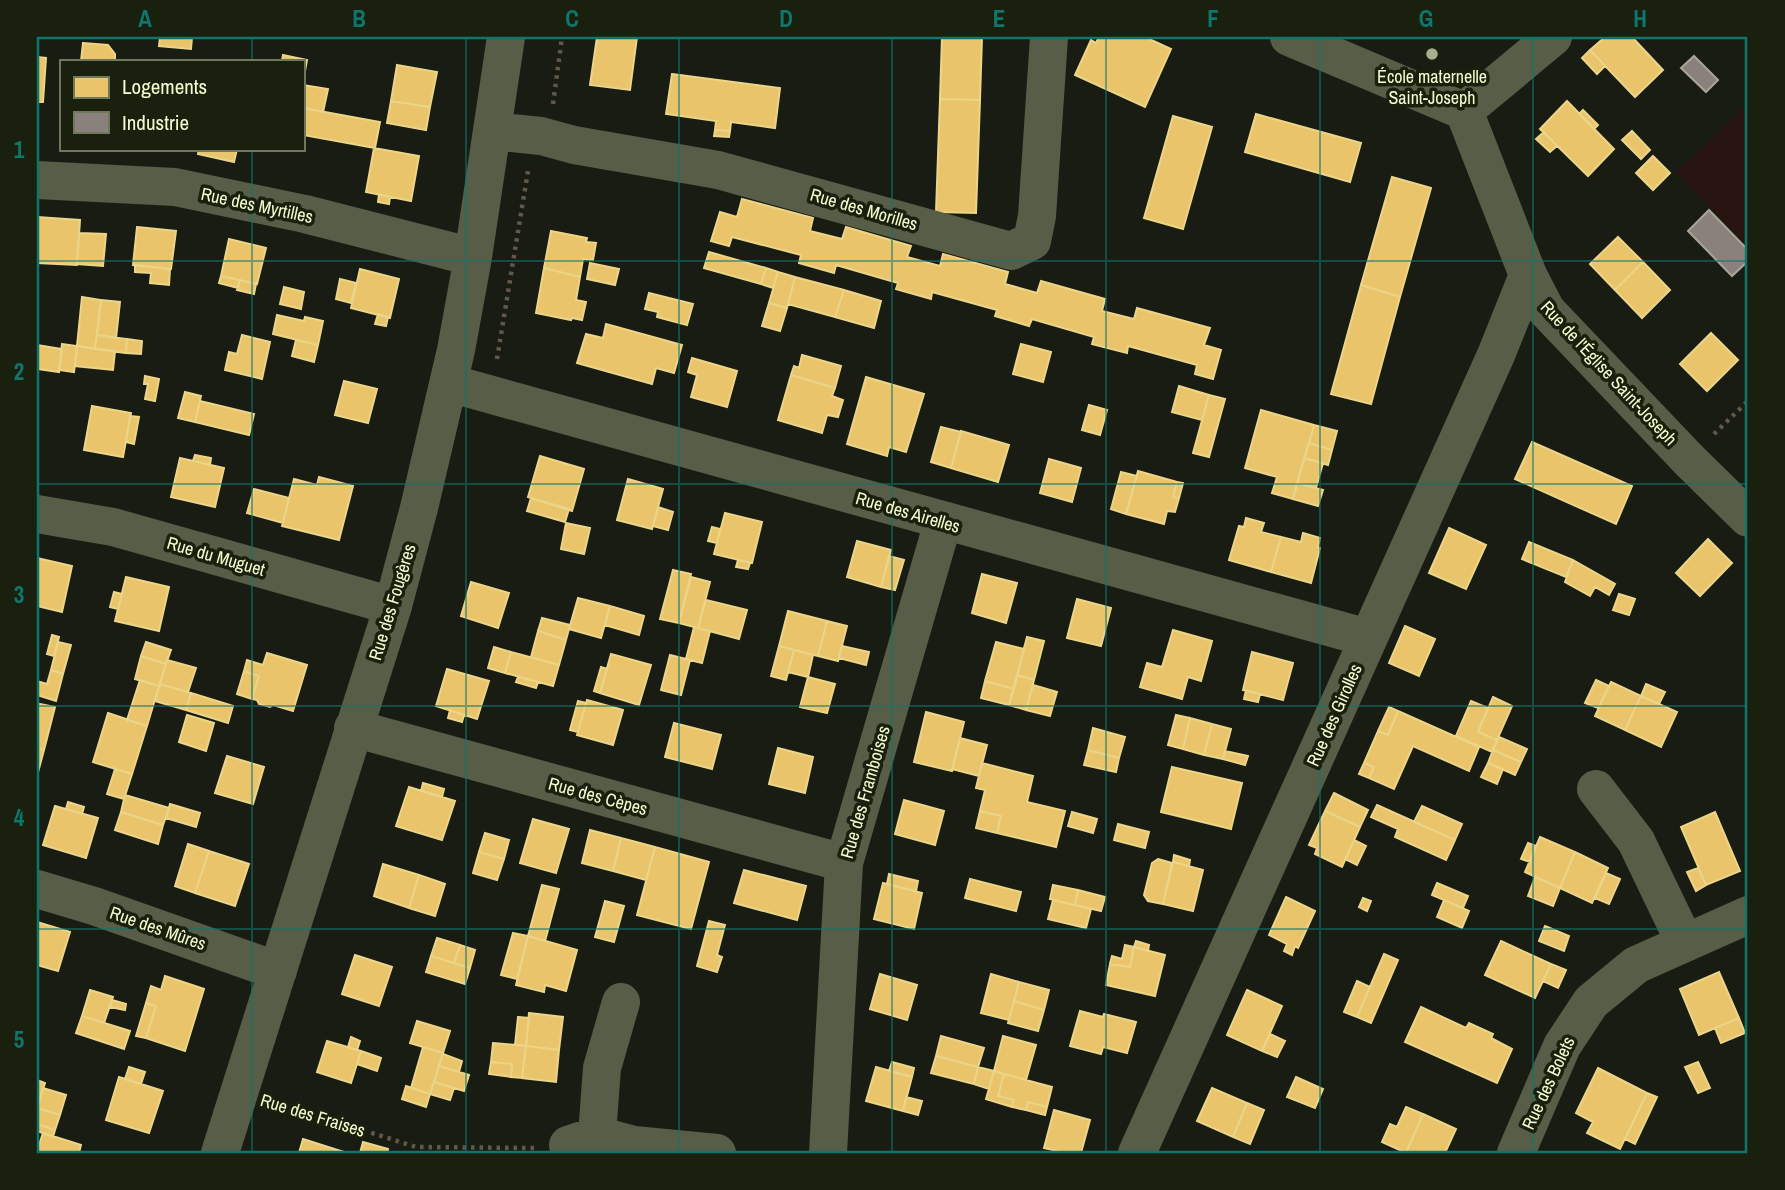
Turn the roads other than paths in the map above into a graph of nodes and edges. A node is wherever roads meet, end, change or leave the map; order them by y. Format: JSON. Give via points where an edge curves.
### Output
{"nodes":[{"id":1,"x":506,"y":37,"type":"edge"},
{"id":2,"x":1049,"y":37,"type":"edge"},
{"id":3,"x":1289,"y":37,"type":"edge"},
{"id":4,"x":1553,"y":37,"type":"edge"},
{"id":5,"x":1464,"y":111,"type":"junction"},
{"id":6,"x":492,"y":131,"type":"junction"},
{"id":7,"x":37,"y":180,"type":"edge"},
{"id":8,"x":473,"y":257,"type":"junction"},
{"id":9,"x":1528,"y":275,"type":"junction"},
{"id":10,"x":449,"y":383,"type":"junction"},
{"id":11,"x":37,"y":514,"type":"edge"},
{"id":12,"x":1748,"y":518,"type":"edge"},
{"id":13,"x":943,"y":522,"type":"junction"},
{"id":14,"x":393,"y":606,"type":"junction"},
{"id":15,"x":1368,"y":638,"type":"junction"},
{"id":16,"x":353,"y":729,"type":"junction"},
{"id":17,"x":1596,"y":789,"type":"dead end"},
{"id":18,"x":844,"y":863,"type":"junction"},
{"id":19,"x":37,"y":889,"type":"edge"},
{"id":20,"x":1748,"y":915,"type":"edge"},
{"id":21,"x":1685,"y":943,"type":"junction"},
{"id":22,"x":278,"y":971,"type":"junction"},
{"id":23,"x":621,"y":1002,"type":"dead end"},
{"id":24,"x":220,"y":1153,"type":"edge"},
{"id":25,"x":717,"y":1153,"type":"edge"},
{"id":26,"x":828,"y":1153,"type":"edge"},
{"id":27,"x":1137,"y":1153,"type":"edge"},
{"id":28,"x":1516,"y":1153,"type":"edge"}],
"edges":[{"from":1,"to":6,"type":"street","name":"Rue des Fougères"},
{"from":2,"to":6,"type":"street","name":"Rue des Morilles","via":[[1037,216],[1032,240],[1012,250],[718,170]]},
{"from":3,"to":5,"type":"street"},
{"from":4,"to":5,"type":"street"},
{"from":5,"to":9,"type":"street","name":"Rue de l'Église Saint-Joseph"},
{"from":6,"to":8,"type":"street","name":"Rue des Fougères"},
{"from":7,"to":8,"type":"street","name":"Rue des Myrtilles","via":[[175,187]]},
{"from":8,"to":10,"type":"street","name":"Rue des Fougères"},
{"from":9,"to":12,"type":"street","name":"Rue de l'Église Saint-Joseph","via":[[1546,310]]},
{"from":9,"to":15,"type":"street","name":"Rue des Girolles"},
{"from":10,"to":13,"type":"street","name":"Rue des Airelles"},
{"from":10,"to":14,"type":"street","name":"Rue des Fougères"},
{"from":11,"to":14,"type":"street","name":"Rue du Muguet","via":[[113,527]]},
{"from":13,"to":15,"type":"street","name":"Rue des Airelles"},
{"from":13,"to":18,"type":"street","name":"Rue des Framboises"},
{"from":14,"to":16,"type":"street","name":"Rue des Fougères"},
{"from":15,"to":27,"type":"street","name":"Rue des Girolles"},
{"from":16,"to":18,"type":"street","name":"Rue des Cèpes"},
{"from":16,"to":22,"type":"street","name":"Rue des Fougères"},
{"from":17,"to":21,"type":"street","via":[[1636,841]]},
{"from":18,"to":26,"type":"street","name":"Rue des Framboises"},
{"from":19,"to":22,"type":"street","name":"Rue des Mûres"},
{"from":20,"to":21,"type":"street","name":"Rue des Bolets"},
{"from":21,"to":28,"type":"street","name":"Rue des Bolets","via":[[1636,965],[1591,1002],[1562,1046]]},
{"from":22,"to":24,"type":"street","name":"Rue des Fougères"},
{"from":23,"to":25,"type":"street","via":[[582,1140]]}]}
